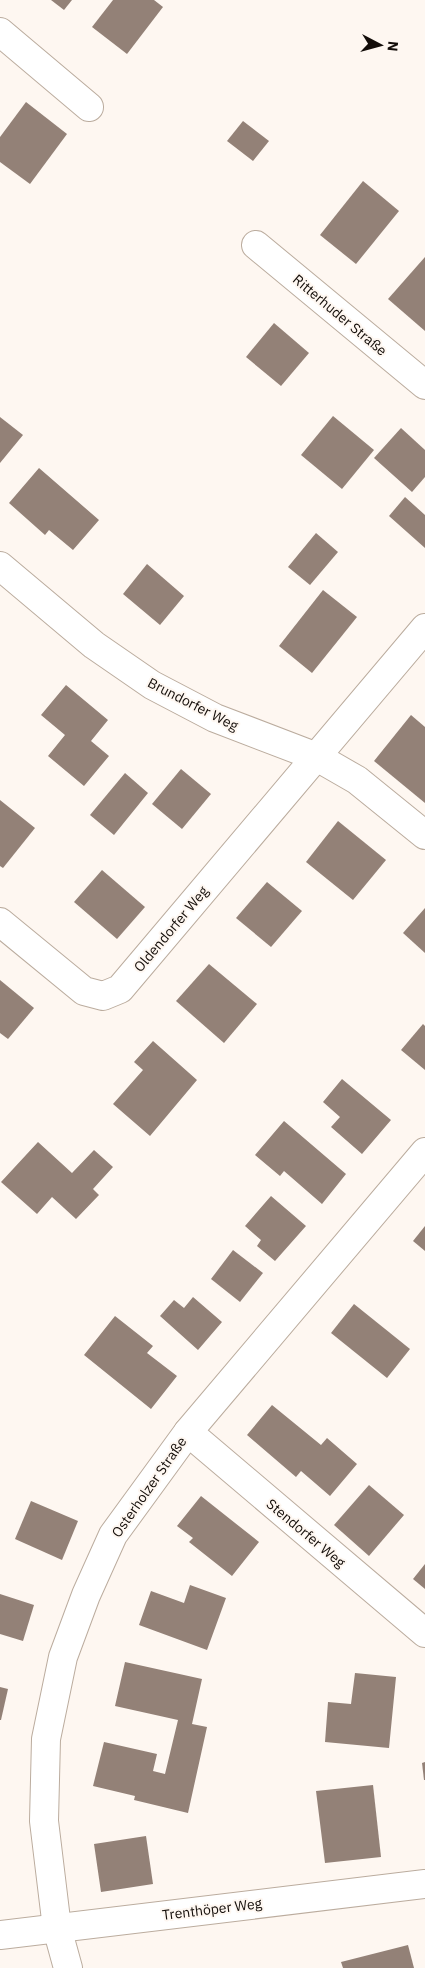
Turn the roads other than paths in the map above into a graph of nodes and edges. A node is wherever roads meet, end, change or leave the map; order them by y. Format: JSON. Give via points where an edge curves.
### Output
{"nodes":[{"id":1,"x":0,"y":32,"type":"edge"},
{"id":2,"x":89,"y":107,"type":"dead end"},
{"id":3,"x":256,"y":245,"type":"dead end"},
{"id":4,"x":425,"y":385,"type":"edge"},
{"id":5,"x":0,"y":566,"type":"edge"},
{"id":6,"x":425,"y":628,"type":"edge"},
{"id":7,"x":317,"y":757,"type":"junction"},
{"id":8,"x":425,"y":834,"type":"edge"},
{"id":9,"x":0,"y":922,"type":"edge"},
{"id":10,"x":425,"y":1152,"type":"edge"},
{"id":11,"x":188,"y":1432,"type":"junction"},
{"id":12,"x":425,"y":1633,"type":"edge"},
{"id":13,"x":425,"y":1884,"type":"edge"},
{"id":14,"x":58,"y":1928,"type":"junction"},
{"id":15,"x":0,"y":1935,"type":"edge"},
{"id":16,"x":68,"y":1968,"type":"edge"}],
"edges":[{"from":1,"to":2,"type":"street"},
{"from":3,"to":4,"type":"street","name":"Ritterhuder Straße"},
{"from":5,"to":7,"type":"street","name":"Brundorfer Weg","via":[[94,645],[152,685],[215,718]]},
{"from":6,"to":7,"type":"street"},
{"from":7,"to":8,"type":"street","name":"Brundorfer Weg","via":[[357,780]]},
{"from":7,"to":9,"type":"street","name":"Oldendorfer Weg","via":[[120,990],[102,996],[84,991]]},
{"from":10,"to":11,"type":"street","name":"Osterholzer Straße"},
{"from":11,"to":12,"type":"street","name":"Stendorfer Weg"},
{"from":11,"to":14,"type":"street","name":"Osterholzer Straße","via":[[114,1534],[86,1595],[63,1657],[46,1739],[44,1822]]},
{"from":13,"to":14,"type":"street","name":"Trenthöper Weg"},
{"from":14,"to":15,"type":"street","name":"Trenthöper Weg"},
{"from":14,"to":16,"type":"street","name":"Osterholzer Straße"}]}
